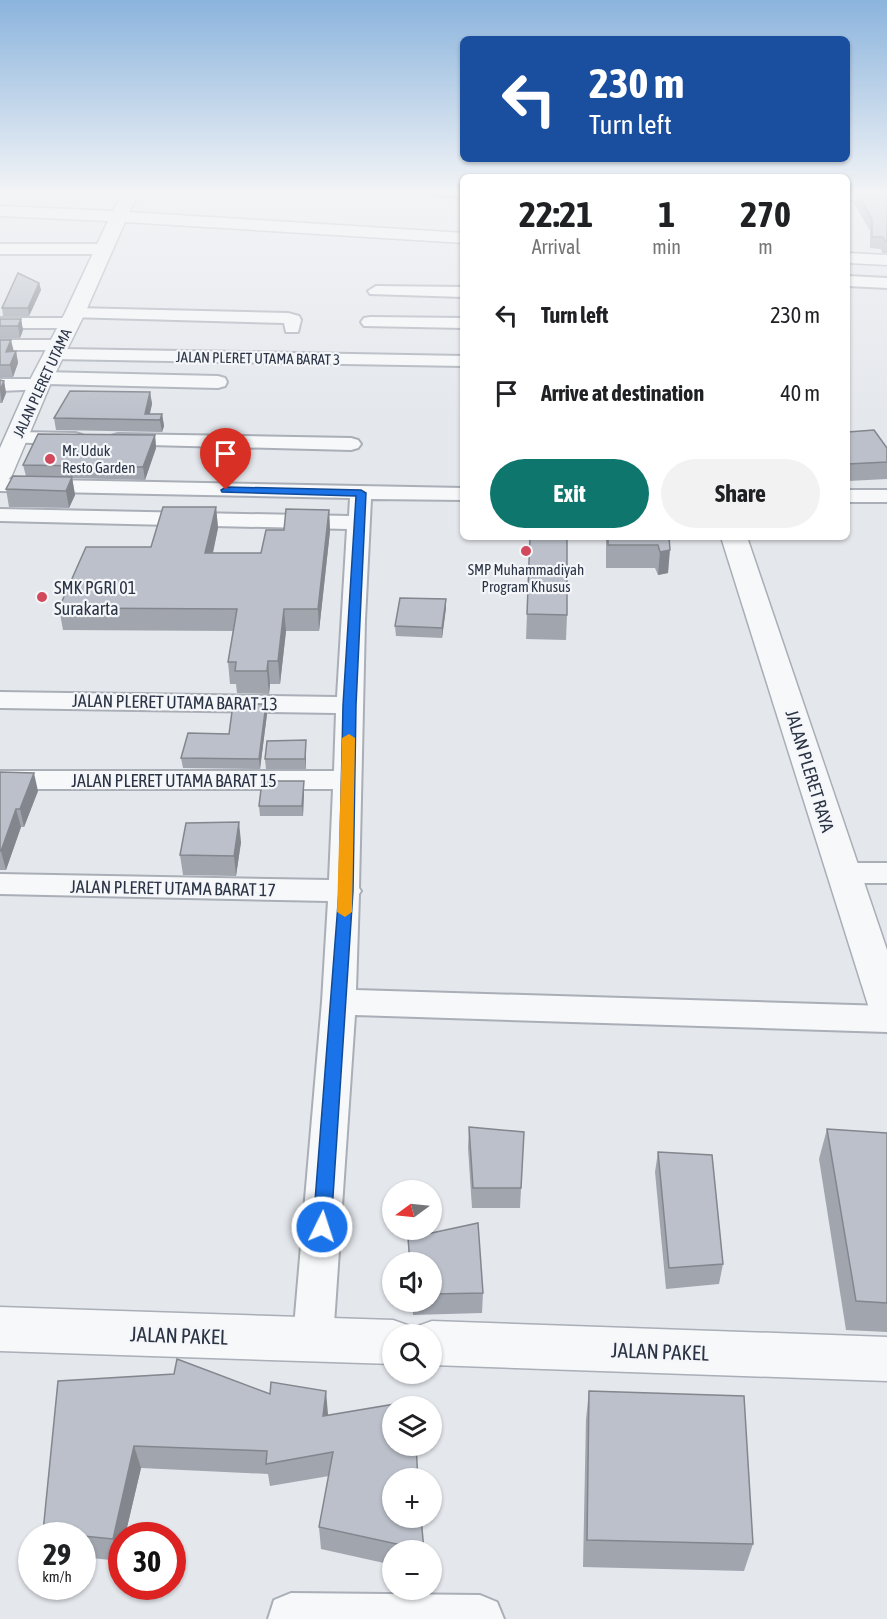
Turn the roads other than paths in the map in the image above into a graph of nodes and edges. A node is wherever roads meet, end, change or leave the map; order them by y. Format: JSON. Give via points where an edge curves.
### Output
{"nodes":[{"id":1,"x":94,"y":269,"type":"edge"},
{"id":2,"x":850,"y":281,"type":"edge"},
{"id":3,"x":887,"y":283,"type":"edge"},
{"id":4,"x":376,"y":291,"type":"dead end"},
{"id":5,"x":460,"y":292,"type":"edge"},
{"id":6,"x":73,"y":318,"type":"junction"},
{"id":7,"x":370,"y":322,"type":"dead end"},
{"id":8,"x":0,"y":323,"type":"edge"},
{"id":9,"x":460,"y":323,"type":"edge"},
{"id":10,"x":292,"y":328,"type":"dead end"},
{"id":11,"x":0,"y":345,"type":"edge"},
{"id":12,"x":55,"y":350,"type":"junction"},
{"id":13,"x":460,"y":361,"type":"edge"},
{"id":14,"x":40,"y":382,"type":"junction"},
{"id":15,"x":218,"y":382,"type":"dead end"},
{"id":16,"x":0,"y":385,"type":"edge"},
{"id":17,"x":17,"y":438,"type":"junction"},
{"id":18,"x":351,"y":444,"type":"dead end"},
{"id":19,"x":0,"y":475,"type":"edge"},
{"id":20,"x":0,"y":485,"type":"edge"},
{"id":21,"x":361,"y":493,"type":"junction"},
{"id":22,"x":460,"y":494,"type":"edge"},
{"id":23,"x":850,"y":496,"type":"edge"},
{"id":24,"x":887,"y":496,"type":"edge"},
{"id":25,"x":0,"y":515,"type":"edge"},
{"id":26,"x":359,"y":523,"type":"junction"},
{"id":27,"x":735,"y":540,"type":"edge"},
{"id":28,"x":0,"y":700,"type":"edge"},
{"id":29,"x":350,"y":705,"type":"junction"},
{"id":30,"x":0,"y":780,"type":"edge"},
{"id":31,"x":347,"y":780,"type":"junction"},
{"id":32,"x":844,"y":873,"type":"junction"},
{"id":33,"x":887,"y":873,"type":"edge"},
{"id":34,"x":0,"y":884,"type":"edge"},
{"id":35,"x":346,"y":891,"type":"junction"},
{"id":36,"x":339,"y":1002,"type":"junction"},
{"id":37,"x":887,"y":1005,"type":"edge"},
{"id":38,"x":887,"y":1019,"type":"edge"},
{"id":39,"x":0,"y":1329,"type":"edge"},
{"id":40,"x":313,"y":1339,"type":"junction"},
{"id":41,"x":382,"y":1342,"type":"edge"},
{"id":42,"x":442,"y":1343,"type":"edge"},
{"id":43,"x":887,"y":1359,"type":"edge"},
{"id":44,"x":291,"y":1617,"type":"dead end"},
{"id":45,"x":480,"y":1619,"type":"edge"}],
"edges":[{"from":1,"to":6,"type":"street","name":"JALAN PLERET UTAMA"},
{"from":2,"to":3,"type":"street"},
{"from":4,"to":5,"type":"street"},
{"from":6,"to":8,"type":"street"},
{"from":6,"to":10,"type":"street","via":[[288,318],[293,320]]},
{"from":6,"to":12,"type":"street","name":"JALAN PLERET UTAMA"},
{"from":7,"to":9,"type":"street"},
{"from":11,"to":12,"type":"street","name":"JALAN PLERET UTAMA BARAT 3"},
{"from":12,"to":13,"type":"street","name":"JALAN PLERET UTAMA BARAT 3"},
{"from":12,"to":14,"type":"street","name":"JALAN PLERET UTAMA"},
{"from":14,"to":15,"type":"street"},
{"from":14,"to":16,"type":"street"},
{"from":14,"to":17,"type":"street","name":"JALAN PLERET UTAMA"},
{"from":17,"to":18,"type":"street"},
{"from":17,"to":19,"type":"street","name":"JALAN PLERET UTAMA"},
{"from":20,"to":21,"type":"street"},
{"from":21,"to":22,"type":"street"},
{"from":21,"to":26,"type":"street"},
{"from":23,"to":24,"type":"street"},
{"from":25,"to":26,"type":"street"},
{"from":26,"to":29,"type":"street"},
{"from":27,"to":32,"type":"street","name":"JALAN PLERET RAYA"},
{"from":28,"to":29,"type":"street","name":"JALAN PLERET UTAMA BARAT 13"},
{"from":29,"to":31,"type":"street"},
{"from":30,"to":31,"type":"street","name":"JALAN PLERET UTAMA BARAT 15"},
{"from":31,"to":35,"type":"street"},
{"from":32,"to":33,"type":"street"},
{"from":32,"to":37,"type":"street","name":"JALAN PLERET RAYA"},
{"from":34,"to":35,"type":"street","name":"JALAN PLERET UTAMA BARAT 17"},
{"from":35,"to":36,"type":"street"},
{"from":36,"to":38,"type":"street"},
{"from":36,"to":40,"type":"street"},
{"from":39,"to":40,"type":"street","name":"JALAN PAKEL"},
{"from":40,"to":41,"type":"street","name":"JALAN PAKEL"},
{"from":42,"to":43,"type":"street","name":"JALAN PAKEL"},
{"from":44,"to":45,"type":"street"}]}
